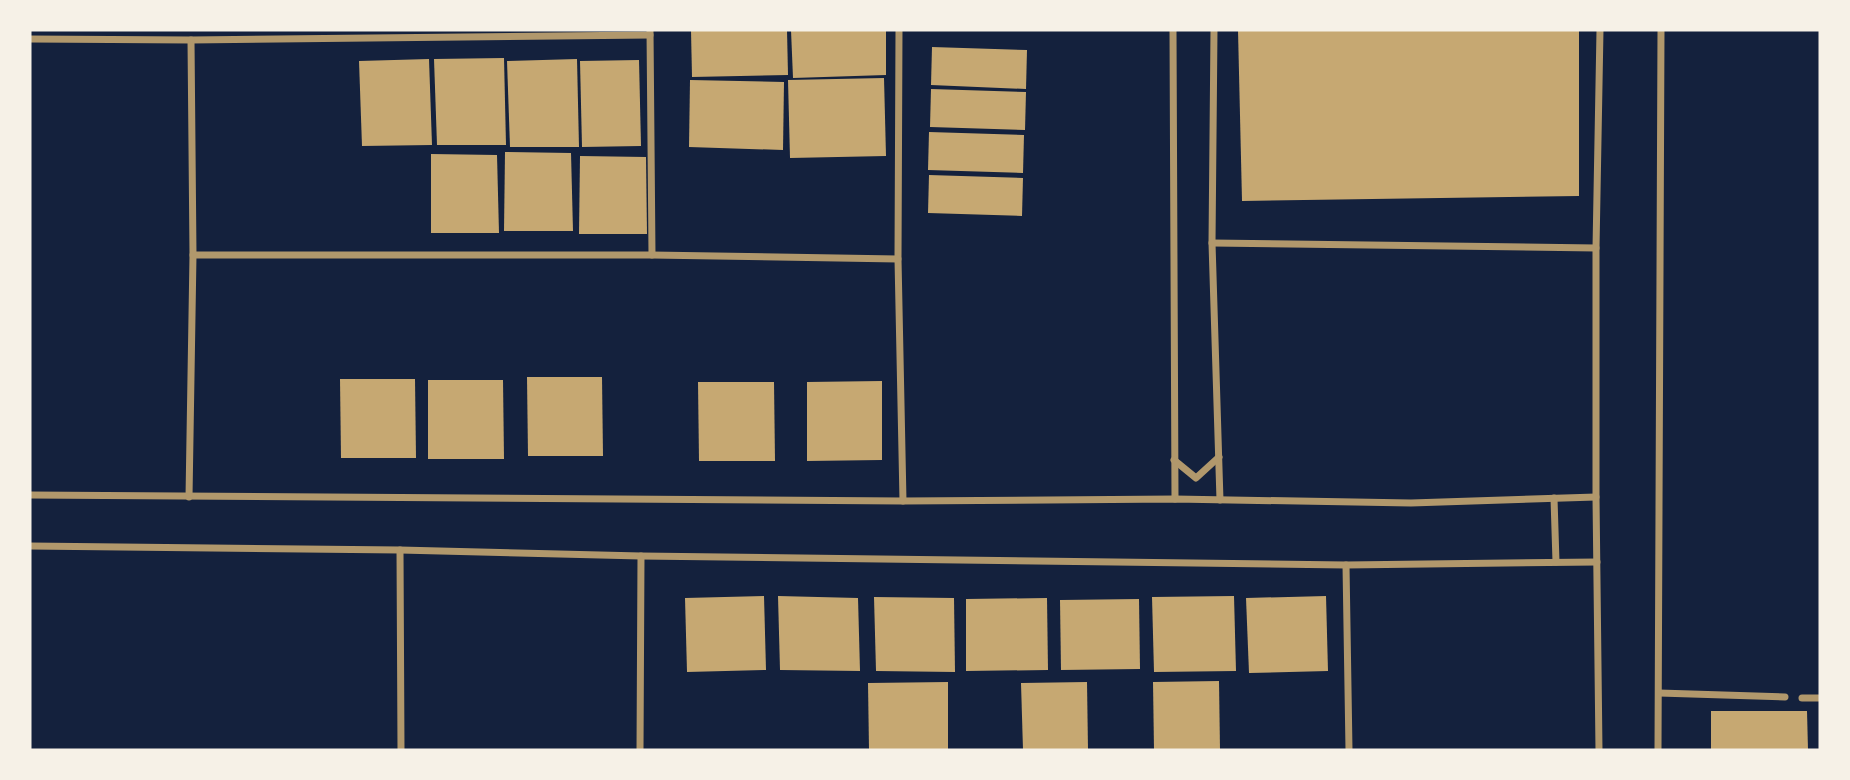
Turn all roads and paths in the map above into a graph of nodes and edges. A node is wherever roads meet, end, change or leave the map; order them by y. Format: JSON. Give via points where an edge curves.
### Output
{"nodes":[{"id":1,"x":899,"y":30,"type":"edge"},
{"id":2,"x":1174,"y":30,"type":"edge"},
{"id":3,"x":1214,"y":30,"type":"edge"},
{"id":4,"x":1600,"y":30,"type":"edge"},
{"id":5,"x":1661,"y":30,"type":"edge"},
{"id":6,"x":650,"y":33,"type":"edge"},
{"id":7,"x":30,"y":39,"type":"edge"},
{"id":8,"x":191,"y":40,"type":"junction"},
{"id":9,"x":1212,"y":243,"type":"junction"},
{"id":10,"x":1596,"y":247,"type":"junction"},
{"id":11,"x":193,"y":254,"type":"junction"},
{"id":12,"x":652,"y":255,"type":"junction"},
{"id":13,"x":898,"y":259,"type":"junction"},
{"id":14,"x":1219,"y":457,"type":"junction"},
{"id":15,"x":1174,"y":460,"type":"junction"},
{"id":16,"x":30,"y":495,"type":"edge"},
{"id":17,"x":189,"y":496,"type":"junction"},
{"id":18,"x":1596,"y":497,"type":"junction"},
{"id":19,"x":1554,"y":498,"type":"junction"},
{"id":20,"x":1175,"y":499,"type":"junction"},
{"id":21,"x":1220,"y":500,"type":"junction"},
{"id":22,"x":903,"y":501,"type":"junction"},
{"id":23,"x":30,"y":546,"type":"edge"},
{"id":24,"x":400,"y":550,"type":"junction"},
{"id":25,"x":641,"y":556,"type":"junction"},
{"id":26,"x":1556,"y":562,"type":"junction"},
{"id":27,"x":1597,"y":562,"type":"junction"},
{"id":28,"x":1346,"y":565,"type":"junction"},
{"id":29,"x":1660,"y":694,"type":"junction"},
{"id":30,"x":1785,"y":697,"type":"dead end"},
{"id":31,"x":1802,"y":698,"type":"dead end"},
{"id":32,"x":1820,"y":698,"type":"edge"},
{"id":33,"x":401,"y":750,"type":"edge"},
{"id":34,"x":640,"y":750,"type":"edge"},
{"id":35,"x":1349,"y":750,"type":"edge"},
{"id":36,"x":1600,"y":750,"type":"edge"},
{"id":37,"x":1658,"y":750,"type":"edge"}],
"edges":[{"from":1,"to":13,"type":"street"},
{"from":2,"to":15,"type":"street"},
{"from":3,"to":9,"type":"street"},
{"from":4,"to":10,"type":"street"},
{"from":5,"to":29,"type":"street"},
{"from":6,"to":8,"type":"street"},
{"from":6,"to":12,"type":"street"},
{"from":7,"to":8,"type":"street"},
{"from":8,"to":11,"type":"street"},
{"from":9,"to":10,"type":"street"},
{"from":9,"to":14,"type":"street"},
{"from":10,"to":18,"type":"street"},
{"from":11,"to":12,"type":"street"},
{"from":11,"to":17,"type":"street"},
{"from":12,"to":13,"type":"street"},
{"from":13,"to":22,"type":"street"},
{"from":14,"to":15,"type":"street","via":[[1196,478]]},
{"from":14,"to":21,"type":"street"},
{"from":15,"to":20,"type":"street"},
{"from":16,"to":17,"type":"street"},
{"from":17,"to":22,"type":"street"},
{"from":18,"to":19,"type":"street"},
{"from":18,"to":27,"type":"street"},
{"from":19,"to":21,"type":"street","via":[[1411,503]]},
{"from":19,"to":26,"type":"street"},
{"from":20,"to":21,"type":"street"},
{"from":20,"to":22,"type":"street"},
{"from":23,"to":24,"type":"street"},
{"from":24,"to":25,"type":"street"},
{"from":24,"to":33,"type":"street"},
{"from":25,"to":28,"type":"street"},
{"from":25,"to":34,"type":"street"},
{"from":26,"to":27,"type":"street"},
{"from":26,"to":28,"type":"street"},
{"from":27,"to":36,"type":"street"},
{"from":28,"to":35,"type":"street"},
{"from":29,"to":30,"type":"street"},
{"from":29,"to":37,"type":"street"},
{"from":31,"to":32,"type":"street"}]}
